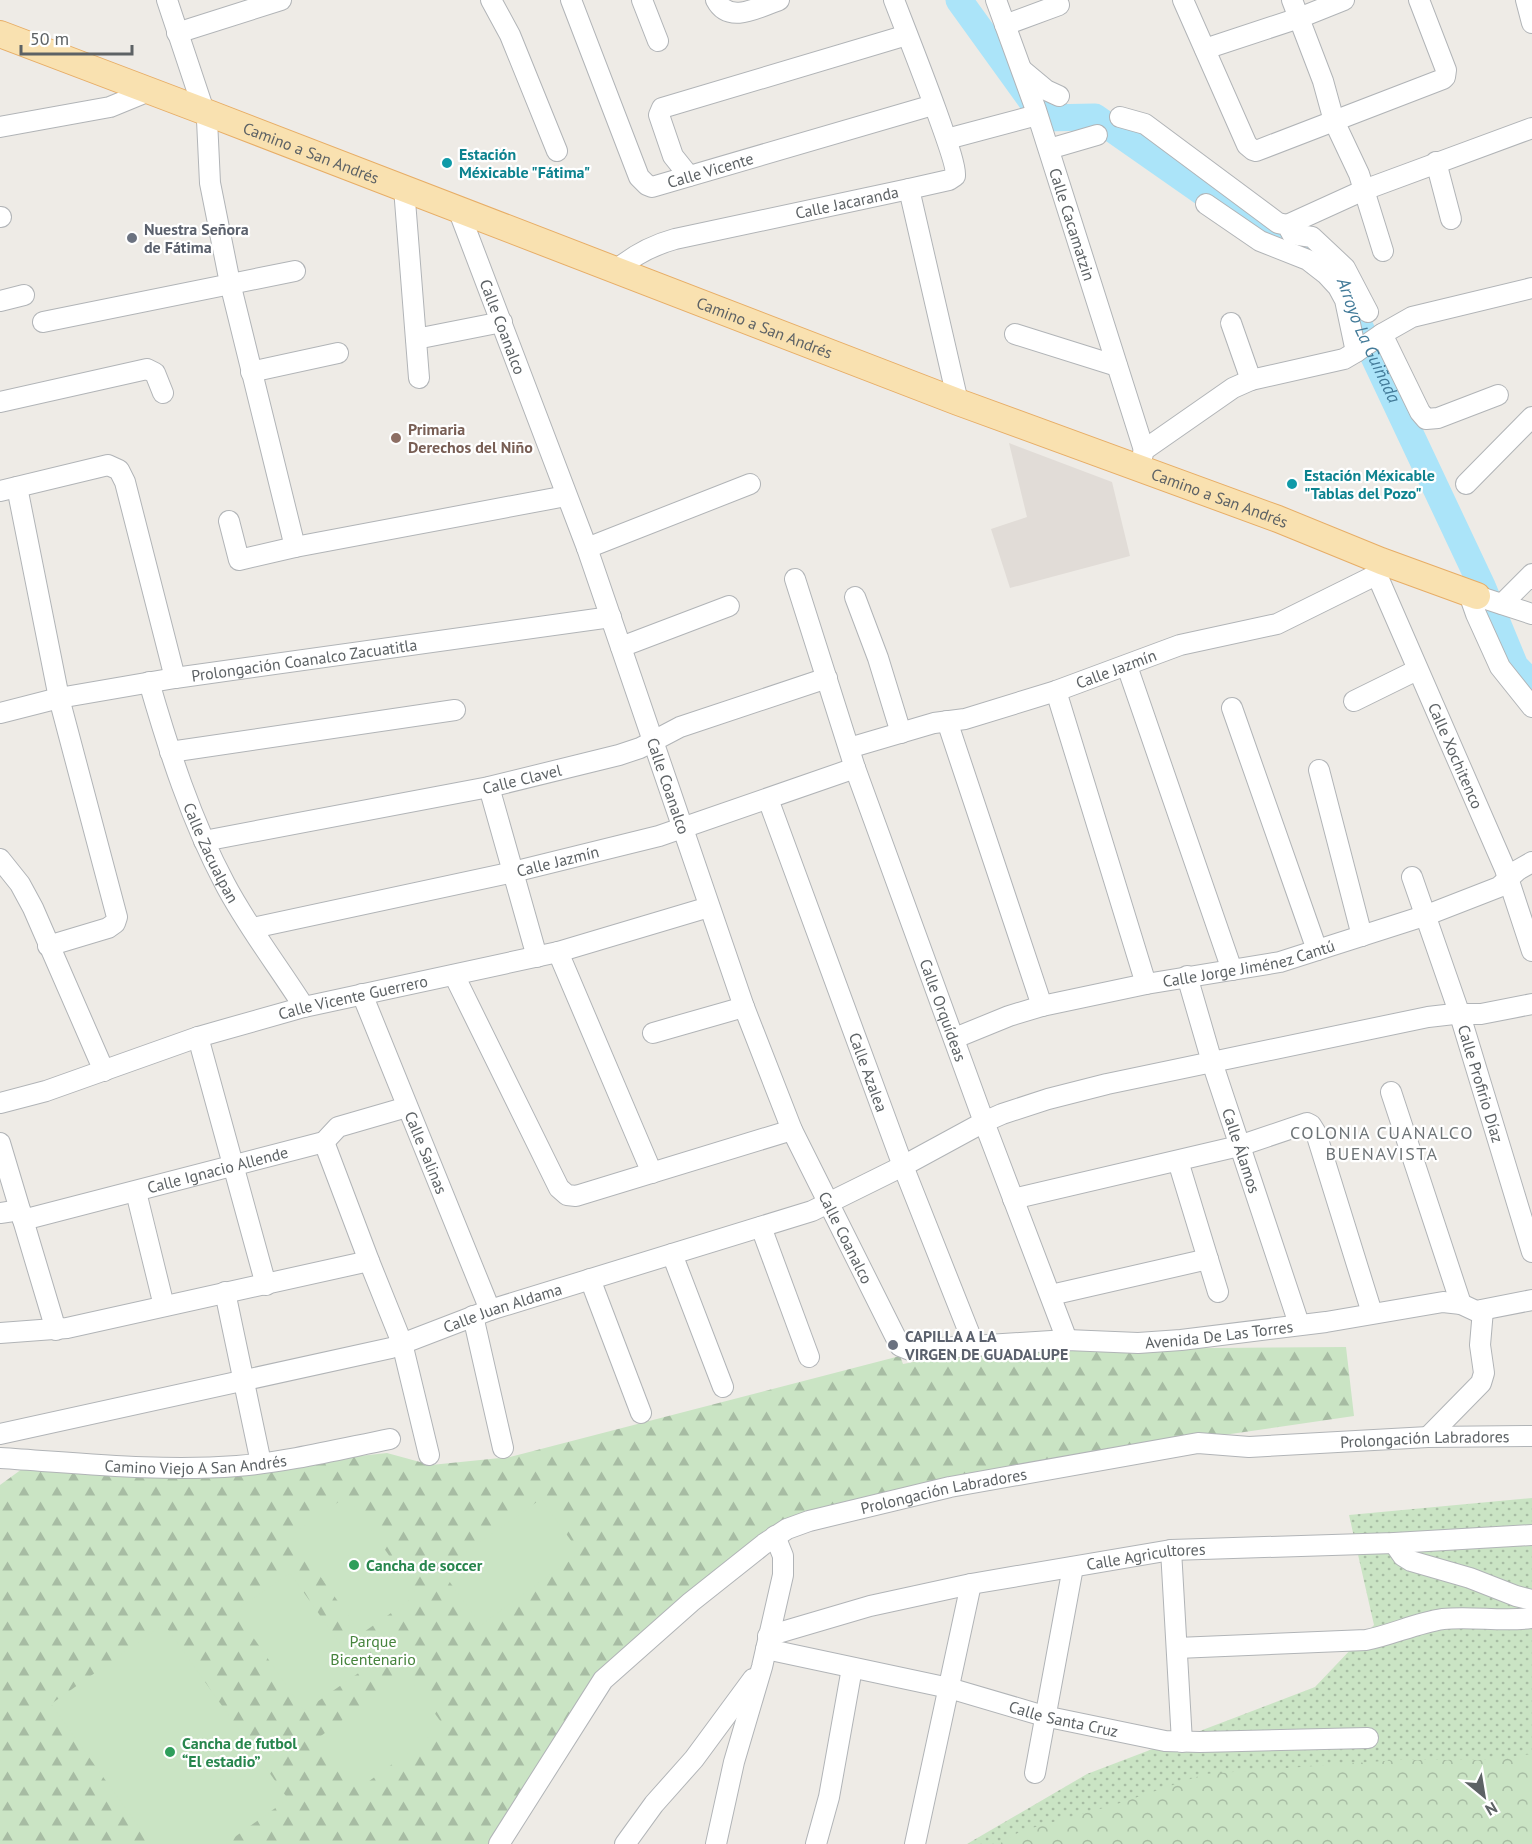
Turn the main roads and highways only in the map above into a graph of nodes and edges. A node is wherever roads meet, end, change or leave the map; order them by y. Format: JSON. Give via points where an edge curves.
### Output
{"nodes":[{"id":1,"x":0,"y":34,"type":"edge"},
{"id":2,"x":1487,"y":599,"type":"road end"}],
"edges":[{"from":1,"to":2,"type":"main road","name":"Camino a San Andrés","via":[[958,402],[1141,460],[1379,567]]}]}
